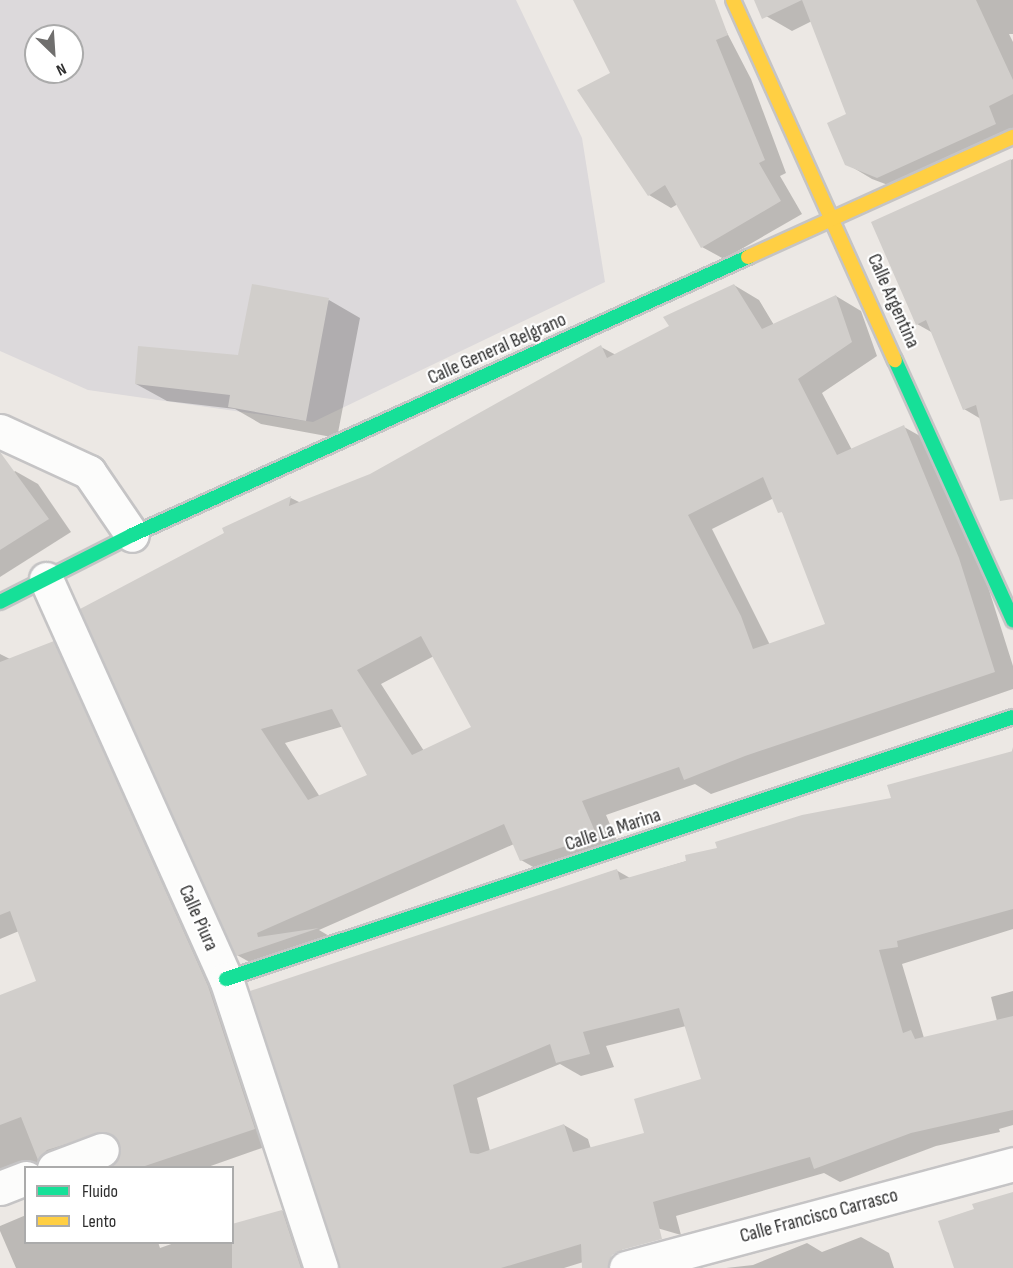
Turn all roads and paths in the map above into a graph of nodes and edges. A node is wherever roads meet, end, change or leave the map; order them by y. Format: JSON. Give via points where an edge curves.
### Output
{"nodes":[{"id":1,"x":733,"y":0,"type":"edge"},
{"id":2,"x":1013,"y":136,"type":"edge"},
{"id":3,"x":835,"y":219,"type":"junction"},
{"id":4,"x":0,"y":431,"type":"edge"},
{"id":5,"x":132,"y":535,"type":"junction"},
{"id":6,"x":46,"y":579,"type":"junction"},
{"id":7,"x":0,"y":602,"type":"edge"},
{"id":8,"x":1013,"y":620,"type":"edge"},
{"id":9,"x":1013,"y":717,"type":"edge"},
{"id":10,"x":226,"y":979,"type":"junction"},
{"id":11,"x":102,"y":1150,"type":"dead end"},
{"id":12,"x":1013,"y":1164,"type":"edge"},
{"id":13,"x":57,"y":1166,"type":"edge"},
{"id":14,"x":24,"y":1179,"type":"edge"},
{"id":15,"x":0,"y":1188,"type":"edge"},
{"id":16,"x":321,"y":1268,"type":"edge"},
{"id":17,"x":626,"y":1268,"type":"edge"}],
"edges":[{"from":1,"to":3,"type":"street","name":"Calle Argentina"},
{"from":2,"to":3,"type":"street","name":"Calle General Belgrano"},
{"from":3,"to":5,"type":"street","name":"Calle General Belgrano"},
{"from":3,"to":8,"type":"street","name":"Calle Argentina"},
{"from":4,"to":5,"type":"street","via":[[89,472]]},
{"from":5,"to":6,"type":"street","name":"Calle General Belgrano"},
{"from":6,"to":7,"type":"street","name":"Calle General Belgrano"},
{"from":6,"to":10,"type":"street","name":"Calle Piura"},
{"from":9,"to":10,"type":"street","name":"Calle La Marina"},
{"from":10,"to":16,"type":"street","name":"Calle Piura"},
{"from":11,"to":13,"type":"street"},
{"from":12,"to":17,"type":"street","name":"Calle Francisco Carrasco"},
{"from":14,"to":15,"type":"street"}]}
